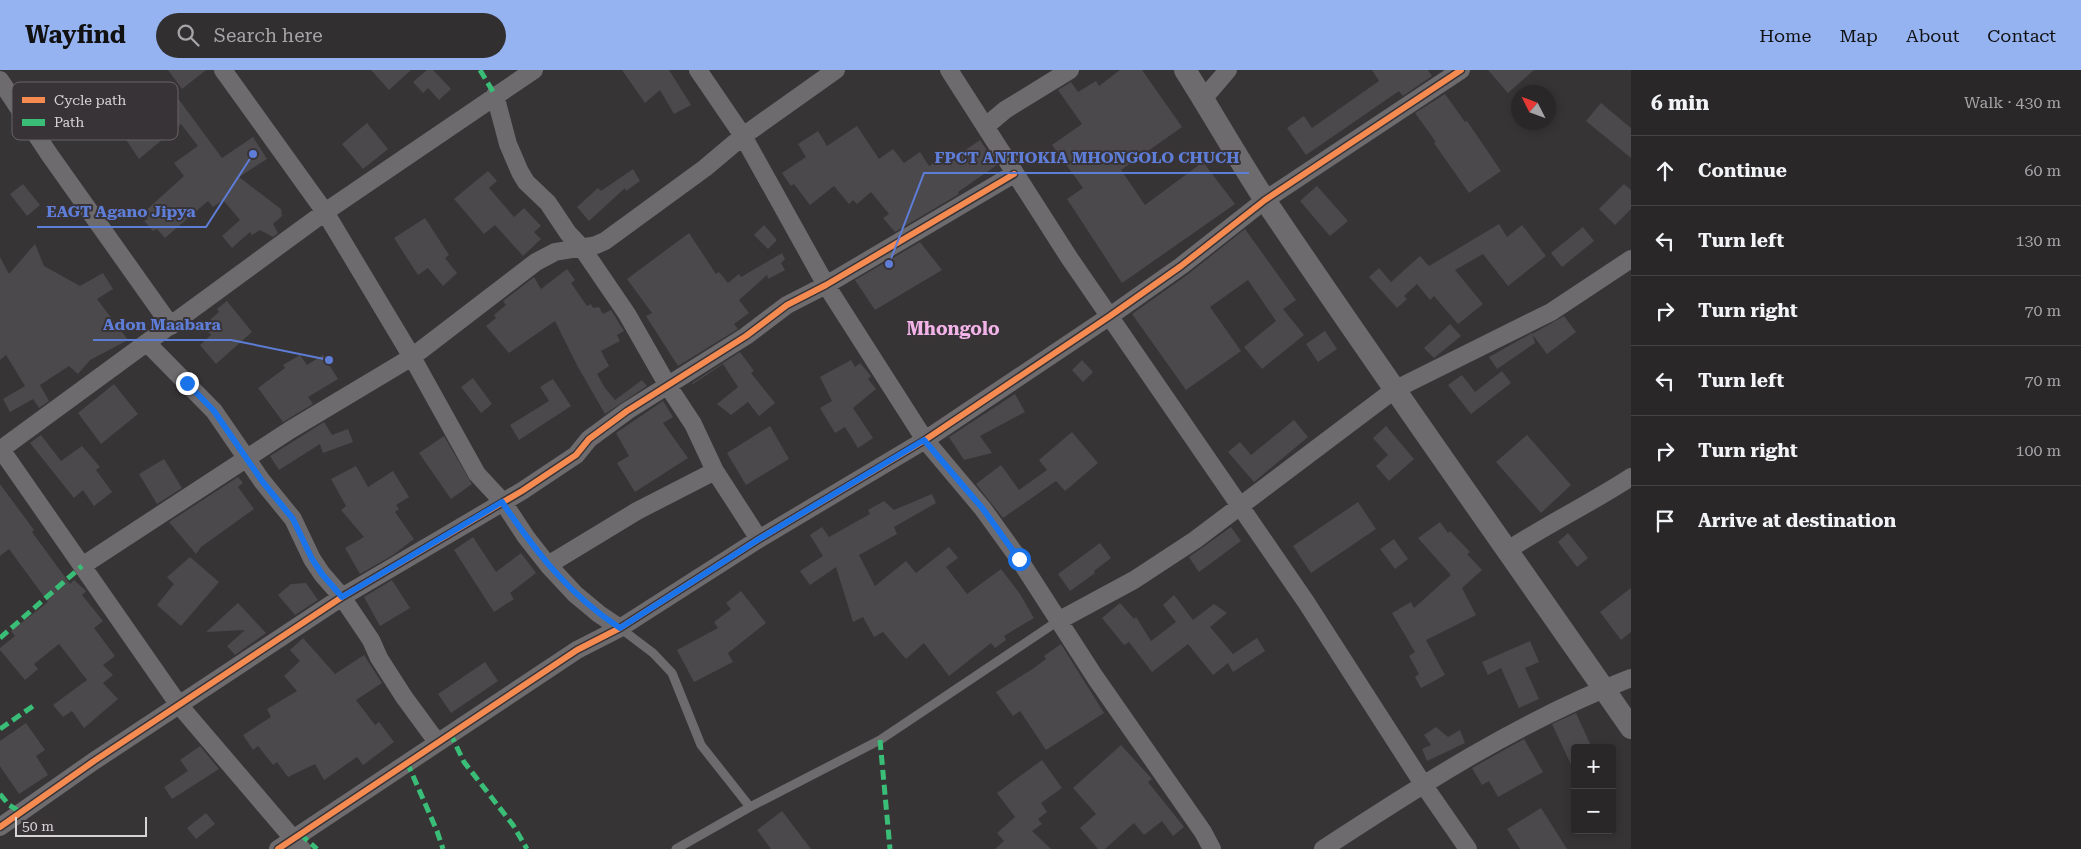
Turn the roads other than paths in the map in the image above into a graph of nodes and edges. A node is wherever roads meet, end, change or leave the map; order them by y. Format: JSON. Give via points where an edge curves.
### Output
{"nodes":[{"id":1,"x":223,"y":70,"type":"edge"},
{"id":2,"x":534,"y":70,"type":"edge"},
{"id":3,"x":698,"y":70,"type":"edge"},
{"id":4,"x":836,"y":70,"type":"edge"},
{"id":5,"x":949,"y":70,"type":"edge"},
{"id":6,"x":1070,"y":70,"type":"edge"},
{"id":7,"x":1185,"y":70,"type":"edge"},
{"id":8,"x":1228,"y":70,"type":"edge"},
{"id":9,"x":1461,"y":70,"type":"edge"},
{"id":10,"x":0,"y":80,"type":"edge"},
{"id":11,"x":495,"y":95,"type":"junction"},
{"id":12,"x":12,"y":98,"type":"edge"},
{"id":13,"x":1204,"y":98,"type":"junction"},
{"id":14,"x":986,"y":126,"type":"junction"},
{"id":15,"x":743,"y":136,"type":"junction"},
{"id":16,"x":40,"y":140,"type":"edge"},
{"id":17,"x":1014,"y":174,"type":"junction"},
{"id":18,"x":1266,"y":200,"type":"junction"},
{"id":19,"x":325,"y":212,"type":"junction"},
{"id":20,"x":582,"y":248,"type":"junction"},
{"id":21,"x":1631,"y":259,"type":"edge"},
{"id":22,"x":826,"y":285,"type":"junction"},
{"id":23,"x":1110,"y":316,"type":"junction"},
{"id":24,"x":171,"y":326,"type":"junction"},
{"id":25,"x":147,"y":343,"type":"junction"},
{"id":26,"x":412,"y":357,"type":"junction"},
{"id":27,"x":668,"y":386,"type":"junction"},
{"id":28,"x":1394,"y":390,"type":"junction"},
{"id":29,"x":924,"y":440,"type":"junction"},
{"id":30,"x":0,"y":449,"type":"edge"},
{"id":31,"x":247,"y":459,"type":"junction"},
{"id":32,"x":715,"y":471,"type":"junction"},
{"id":33,"x":1631,"y":477,"type":"edge"},
{"id":34,"x":502,"y":502,"type":"junction"},
{"id":35,"x":1239,"y":506,"type":"junction"},
{"id":36,"x":759,"y":539,"type":"junction"},
{"id":37,"x":1508,"y":550,"type":"junction"},
{"id":38,"x":548,"y":565,"type":"junction"},
{"id":39,"x":82,"y":566,"type":"junction"},
{"id":40,"x":342,"y":597,"type":"junction"},
{"id":41,"x":1058,"y":621,"type":"junction"},
{"id":42,"x":620,"y":628,"type":"junction"},
{"id":43,"x":1631,"y":678,"type":"edge"},
{"id":44,"x":1604,"y":688,"type":"junction"},
{"id":45,"x":179,"y":705,"type":"junction"},
{"id":46,"x":1631,"y":728,"type":"edge"},
{"id":47,"x":437,"y":742,"type":"junction"},
{"id":48,"x":1423,"y":784,"type":"junction"},
{"id":49,"x":750,"y":807,"type":"junction"},
{"id":50,"x":0,"y":827,"type":"edge"},
{"id":51,"x":298,"y":844,"type":"edge"},
{"id":52,"x":278,"y":849,"type":"edge"},
{"id":53,"x":676,"y":849,"type":"edge"},
{"id":54,"x":1212,"y":849,"type":"edge"},
{"id":55,"x":1323,"y":849,"type":"edge"},
{"id":56,"x":1468,"y":849,"type":"edge"}],
"edges":[{"from":1,"to":19,"type":"street"},
{"from":2,"to":11,"type":"street"},
{"from":3,"to":15,"type":"street"},
{"from":4,"to":15,"type":"street"},
{"from":5,"to":14,"type":"street"},
{"from":6,"to":14,"type":"street","via":[[1005,110]]},
{"from":7,"to":13,"type":"street"},
{"from":8,"to":13,"type":"street"},
{"from":9,"to":18,"type":"street"},
{"from":10,"to":12,"type":"street"},
{"from":11,"to":19,"type":"street"},
{"from":11,"to":20,"type":"street","via":[[508,144],[520,172]]},
{"from":13,"to":18,"type":"street"},
{"from":14,"to":17,"type":"street"},
{"from":15,"to":20,"type":"street","via":[[706,168],[605,241]]},
{"from":15,"to":22,"type":"street"},
{"from":16,"to":24,"type":"street"},
{"from":17,"to":22,"type":"street"},
{"from":17,"to":23,"type":"street"},
{"from":18,"to":23,"type":"street","via":[[1182,266]]},
{"from":18,"to":28,"type":"street"},
{"from":19,"to":24,"type":"street"},
{"from":19,"to":26,"type":"street"},
{"from":20,"to":26,"type":"street","via":[[555,252],[536,262]]},
{"from":20,"to":27,"type":"street","via":[[627,314]]},
{"from":21,"to":28,"type":"street","via":[[1551,312]]},
{"from":22,"to":27,"type":"street","via":[[787,305],[746,336]]},
{"from":22,"to":29,"type":"street"},
{"from":23,"to":29,"type":"street"},
{"from":23,"to":35,"type":"street"},
{"from":24,"to":25,"type":"street"},
{"from":25,"to":30,"type":"street"},
{"from":25,"to":31,"type":"street","via":[[214,411]]},
{"from":26,"to":31,"type":"street","via":[[318,412]]},
{"from":26,"to":34,"type":"street","via":[[477,474]]},
{"from":27,"to":32,"type":"street","via":[[693,424]]},
{"from":27,"to":34,"type":"street","via":[[601,430],[576,455]]},
{"from":28,"to":35,"type":"street"},
{"from":28,"to":37,"type":"street"},
{"from":29,"to":36,"type":"street"},
{"from":29,"to":41,"type":"street","via":[[983,509]]},
{"from":30,"to":39,"type":"street"},
{"from":31,"to":39,"type":"street"},
{"from":31,"to":40,"type":"street","via":[[293,519],[312,559]]},
{"from":32,"to":36,"type":"street"},
{"from":32,"to":38,"type":"street","via":[[638,511]]},
{"from":33,"to":37,"type":"street"},
{"from":34,"to":38,"type":"street"},
{"from":34,"to":40,"type":"street"},
{"from":35,"to":41,"type":"street","via":[[1134,580]]},
{"from":35,"to":48,"type":"street","via":[[1306,602]]},
{"from":36,"to":42,"type":"street"},
{"from":37,"to":44,"type":"street"},
{"from":38,"to":42,"type":"street","via":[[575,594]]},
{"from":39,"to":45,"type":"street"},
{"from":40,"to":45,"type":"street"},
{"from":40,"to":47,"type":"street","via":[[404,697]]},
{"from":41,"to":49,"type":"lane","via":[[880,740]]},
{"from":41,"to":54,"type":"street"},
{"from":42,"to":47,"type":"street","via":[[577,650]]},
{"from":42,"to":49,"type":"lane","via":[[653,653],[672,673],[701,745]]},
{"from":43,"to":44,"type":"street"},
{"from":44,"to":46,"type":"street"},
{"from":44,"to":48,"type":"street"},
{"from":45,"to":50,"type":"street"},
{"from":45,"to":51,"type":"street"},
{"from":47,"to":51,"type":"street"},
{"from":48,"to":55,"type":"street"},
{"from":48,"to":56,"type":"street"},
{"from":49,"to":53,"type":"lane"},
{"from":51,"to":52,"type":"street"}]}
